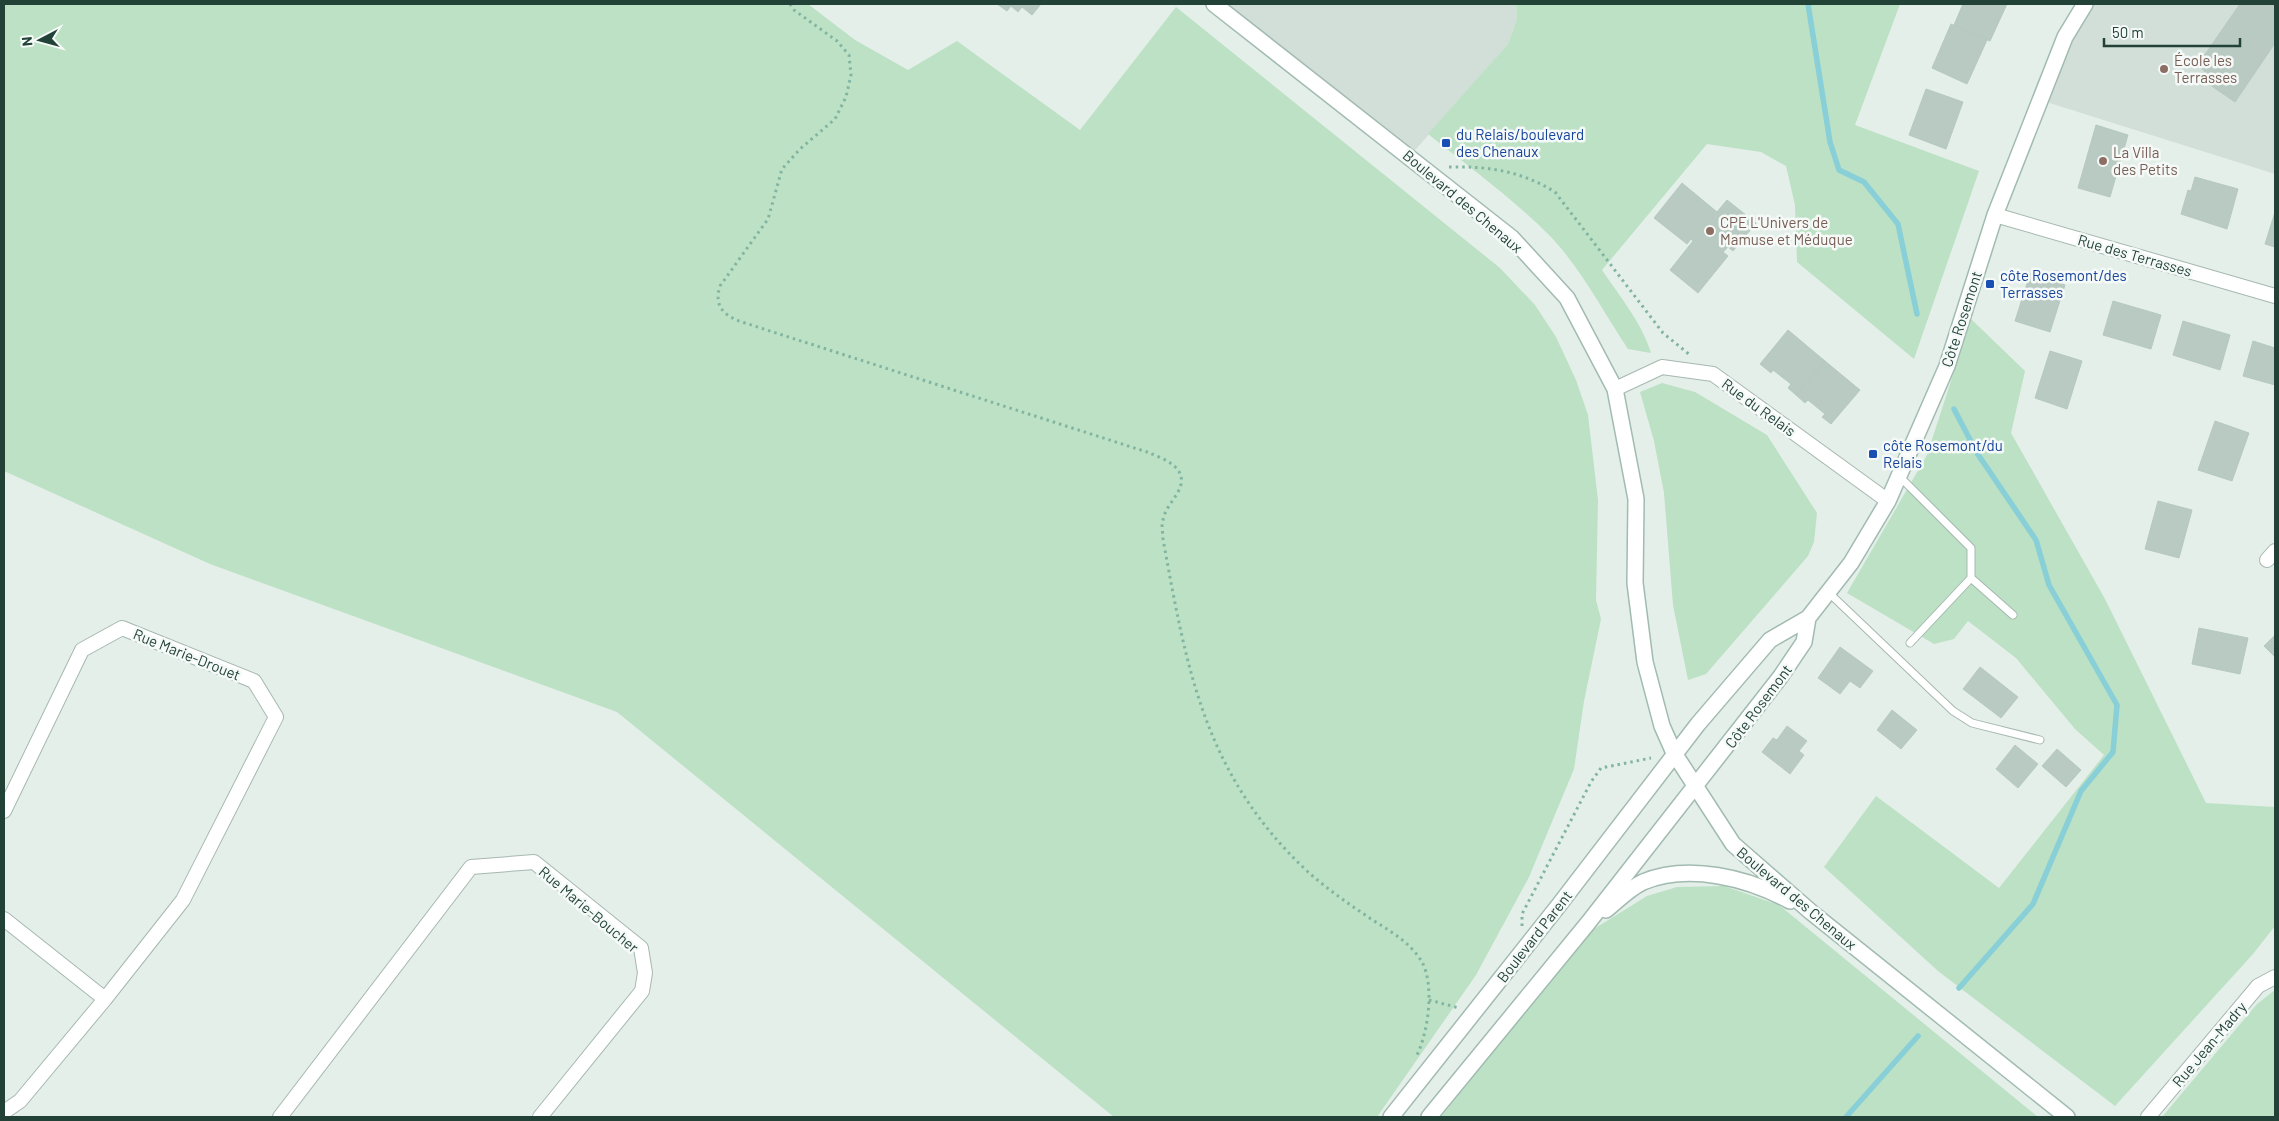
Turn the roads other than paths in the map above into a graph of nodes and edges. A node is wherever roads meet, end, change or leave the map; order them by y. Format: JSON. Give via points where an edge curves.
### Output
{"nodes":[{"id":1,"x":1214,"y":4,"type":"edge"},
{"id":2,"x":2084,"y":4,"type":"edge"},
{"id":3,"x":1995,"y":215,"type":"junction"},
{"id":4,"x":2275,"y":296,"type":"edge"},
{"id":5,"x":1615,"y":389,"type":"junction"},
{"id":6,"x":1899,"y":476,"type":"junction"},
{"id":7,"x":1888,"y":501,"type":"junction"},
{"id":8,"x":1972,"y":578,"type":"junction"},
{"id":9,"x":1828,"y":592,"type":"junction"},
{"id":10,"x":2013,"y":615,"type":"dead end"},
{"id":11,"x":1808,"y":618,"type":"junction"},
{"id":12,"x":1910,"y":642,"type":"dead end"},
{"id":13,"x":2040,"y":740,"type":"dead end"},
{"id":14,"x":1674,"y":753,"type":"junction"},
{"id":15,"x":1695,"y":788,"type":"junction"},
{"id":16,"x":4,"y":811,"type":"edge"},
{"id":17,"x":1811,"y":912,"type":"junction"},
{"id":18,"x":4,"y":918,"type":"edge"},
{"id":19,"x":1588,"y":923,"type":"junction"},
{"id":20,"x":2275,"y":977,"type":"edge"},
{"id":21,"x":105,"y":999,"type":"junction"},
{"id":22,"x":4,"y":1112,"type":"edge"},
{"id":23,"x":280,"y":1117,"type":"edge"},
{"id":24,"x":540,"y":1117,"type":"edge"},
{"id":25,"x":1390,"y":1117,"type":"edge"},
{"id":26,"x":1429,"y":1117,"type":"edge"},
{"id":27,"x":2066,"y":1117,"type":"edge"},
{"id":28,"x":2148,"y":1117,"type":"edge"}],
"edges":[{"from":1,"to":5,"type":"street","name":"Boulevard des Chenaux","via":[[1512,238],[1567,298]]},
{"from":2,"to":3,"type":"street","name":"Côte Rosemont","via":[[2065,37]]},
{"from":3,"to":4,"type":"street","name":"Rue des Terrasses"},
{"from":3,"to":6,"type":"street","name":"Côte Rosemont","via":[[1947,366]]},
{"from":5,"to":7,"type":"street","name":"Rue du Relais","via":[[1662,367],[1714,374]]},
{"from":5,"to":14,"type":"street","name":"Boulevard des Chenaux","via":[[1636,499],[1635,583],[1645,662],[1662,726]]},
{"from":6,"to":7,"type":"street","name":"Côte Rosemont"},
{"from":6,"to":8,"type":"lane","via":[[1971,548]]},
{"from":7,"to":9,"type":"street","name":"Côte Rosemont","via":[[1851,563]]},
{"from":8,"to":10,"type":"lane"},
{"from":8,"to":12,"type":"lane"},
{"from":9,"to":11,"type":"street","name":"Côte Rosemont"},
{"from":9,"to":13,"type":"lane","via":[[1953,711],[1972,723]]},
{"from":11,"to":14,"type":"street","name":"Côte Rosemont","via":[[1770,640]]},
{"from":11,"to":15,"type":"street","name":"Côte Rosemont","via":[[1804,642]]},
{"from":14,"to":15,"type":"street","name":"Boulevard des Chenaux"},
{"from":14,"to":25,"type":"street","name":"Boulevard Parent","via":[[1523,951]]},
{"from":15,"to":17,"type":"street","name":"Boulevard des Chenaux","via":[[1734,844]]},
{"from":15,"to":19,"type":"street"},
{"from":16,"to":21,"type":"street","name":"Rue Marie-Drouet","via":[[82,650],[122,628],[254,681],[276,717],[183,900]]},
{"from":17,"to":19,"type":"street","via":[[1778,894],[1719,875],[1676,874],[1642,882]]},
{"from":17,"to":27,"type":"street","name":"Boulevard des Chenaux"},
{"from":18,"to":21,"type":"street"},
{"from":19,"to":26,"type":"street"},
{"from":20,"to":28,"type":"street","name":"Rue Jean-Madry","via":[[2258,986]]},
{"from":21,"to":22,"type":"street","name":"Rue Marie-Drouet","via":[[20,1101]]},
{"from":23,"to":24,"type":"street","name":"Rue Marie-Boucher","via":[[471,867],[534,862],[642,948],[645,972],[642,992]]}]}
